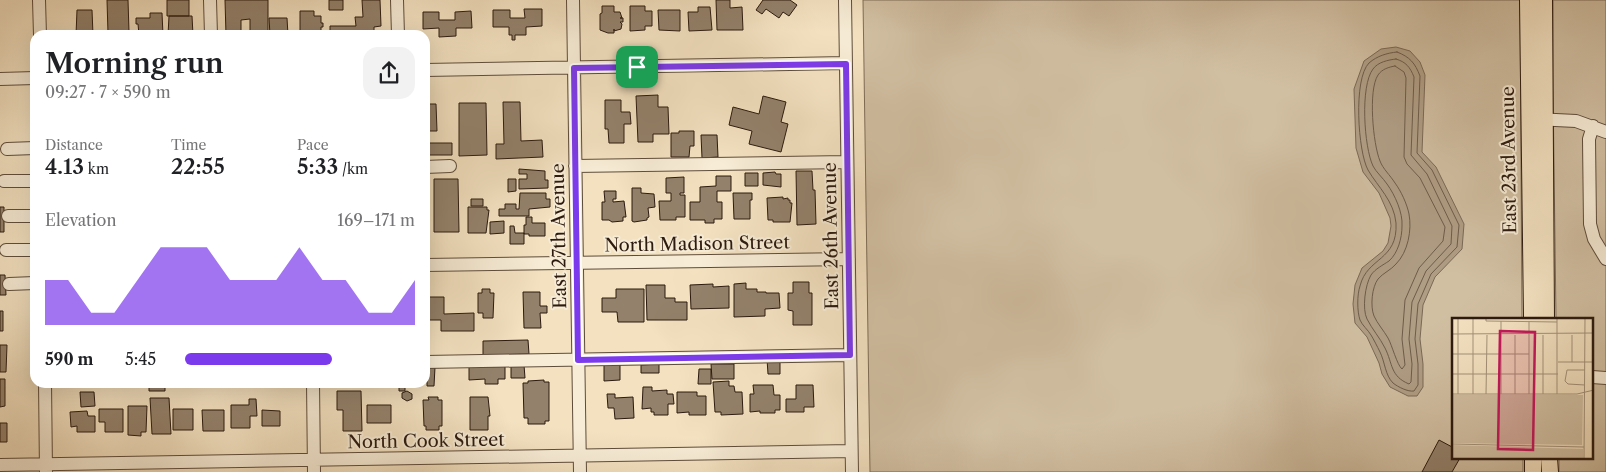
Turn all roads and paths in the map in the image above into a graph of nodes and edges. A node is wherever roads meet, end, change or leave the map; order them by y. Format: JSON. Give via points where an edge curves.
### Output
{"nodes":[{"id":1,"x":39,"y":0,"type":"edge"},
{"id":2,"x":210,"y":0,"type":"edge"},
{"id":3,"x":397,"y":0,"type":"edge"},
{"id":4,"x":573,"y":0,"type":"edge"},
{"id":5,"x":845,"y":0,"type":"edge"},
{"id":6,"x":1528,"y":0,"type":"edge"},
{"id":7,"x":1544,"y":0,"type":"edge"},
{"id":8,"x":40,"y":30,"type":"edge"},
{"id":9,"x":211,"y":30,"type":"edge"},
{"id":10,"x":398,"y":30,"type":"edge"},
{"id":11,"x":846,"y":64,"type":"junction"},
{"id":12,"x":574,"y":68,"type":"junction"},
{"id":13,"x":430,"y":70,"type":"edge"},
{"id":14,"x":30,"y":78,"type":"edge"},
{"id":15,"x":0,"y":79,"type":"edge"},
{"id":16,"x":1536,"y":119,"type":"junction"},
{"id":17,"x":1593,"y":126,"type":"junction"},
{"id":18,"x":1606,"y":132,"type":"edge"},
{"id":19,"x":30,"y":148,"type":"edge"},
{"id":20,"x":7,"y":149,"type":"dead end"},
{"id":21,"x":847,"y":162,"type":"junction"},
{"id":22,"x":450,"y":166,"type":"dead end"},
{"id":23,"x":575,"y":166,"type":"junction"},
{"id":24,"x":430,"y":167,"type":"edge"},
{"id":25,"x":4,"y":181,"type":"dead end"},
{"id":26,"x":30,"y":181,"type":"edge"},
{"id":27,"x":8,"y":216,"type":"dead end"},
{"id":28,"x":30,"y":216,"type":"edge"},
{"id":29,"x":6,"y":250,"type":"dead end"},
{"id":30,"x":30,"y":250,"type":"edge"},
{"id":31,"x":849,"y":259,"type":"junction"},
{"id":32,"x":1606,"y":259,"type":"edge"},
{"id":33,"x":577,"y":262,"type":"junction"},
{"id":34,"x":430,"y":265,"type":"edge"},
{"id":35,"x":30,"y":283,"type":"edge"},
{"id":36,"x":9,"y":284,"type":"dead end"},
{"id":37,"x":1532,"y":318,"type":"edge"},
{"id":38,"x":1546,"y":318,"type":"edge"},
{"id":39,"x":850,"y":355,"type":"junction"},
{"id":40,"x":578,"y":360,"type":"junction"},
{"id":41,"x":430,"y":362,"type":"edge"},
{"id":42,"x":45,"y":388,"type":"edge"},
{"id":43,"x":313,"y":388,"type":"edge"},
{"id":44,"x":851,"y":451,"type":"junction"},
{"id":45,"x":580,"y":457,"type":"junction"},
{"id":46,"x":0,"y":465,"type":"edge"},
{"id":47,"x":314,"y":466,"type":"edge"},
{"id":48,"x":46,"y":468,"type":"edge"},
{"id":49,"x":580,"y":472,"type":"edge"},
{"id":50,"x":852,"y":472,"type":"edge"}],
"edges":[{"from":1,"to":8,"type":"street"},
{"from":2,"to":9,"type":"street"},
{"from":3,"to":10,"type":"street"},
{"from":4,"to":12,"type":"street","name":"East 27th Avenue"},
{"from":5,"to":11,"type":"street","name":"East 26th Avenue"},
{"from":6,"to":16,"type":"main road","name":"East 23rd Avenue"},
{"from":7,"to":16,"type":"main road","name":"East 23rd Avenue"},
{"from":11,"to":12,"type":"street"},
{"from":11,"to":21,"type":"street","name":"East 26th Avenue"},
{"from":12,"to":13,"type":"street"},
{"from":12,"to":23,"type":"street","name":"East 27th Avenue"},
{"from":14,"to":15,"type":"street"},
{"from":16,"to":17,"type":"street","via":[[1576,121]]},
{"from":16,"to":37,"type":"main road","name":"East 23rd Avenue"},
{"from":16,"to":38,"type":"main road","name":"East 23rd Avenue"},
{"from":17,"to":18,"type":"street"},
{"from":17,"to":32,"type":"street","via":[[1589,139],[1590,224],[1594,239]]},
{"from":19,"to":20,"type":"street"},
{"from":21,"to":23,"type":"street"},
{"from":21,"to":31,"type":"street","name":"East 26th Avenue"},
{"from":22,"to":24,"type":"street"},
{"from":23,"to":33,"type":"street","name":"East 27th Avenue"},
{"from":25,"to":26,"type":"street"},
{"from":27,"to":28,"type":"street"},
{"from":29,"to":30,"type":"street"},
{"from":31,"to":33,"type":"street","name":"North Madison Street"},
{"from":31,"to":39,"type":"street","name":"East 26th Avenue"},
{"from":33,"to":34,"type":"street","name":"North Madison Street"},
{"from":33,"to":40,"type":"street","name":"East 27th Avenue"},
{"from":35,"to":36,"type":"street"},
{"from":39,"to":40,"type":"street"},
{"from":39,"to":44,"type":"street","name":"East 26th Avenue"},
{"from":40,"to":41,"type":"street"},
{"from":40,"to":45,"type":"street","name":"East 27th Avenue"},
{"from":42,"to":48,"type":"street"},
{"from":43,"to":47,"type":"street"},
{"from":44,"to":45,"type":"street","name":"North Cook Street"},
{"from":44,"to":50,"type":"street","name":"East 26th Avenue"},
{"from":45,"to":47,"type":"street","name":"North Cook Street"},
{"from":45,"to":49,"type":"street","name":"East 27th Avenue"},
{"from":46,"to":48,"type":"street","name":"North Cook Street"},
{"from":47,"to":48,"type":"street","name":"North Cook Street"}]}
